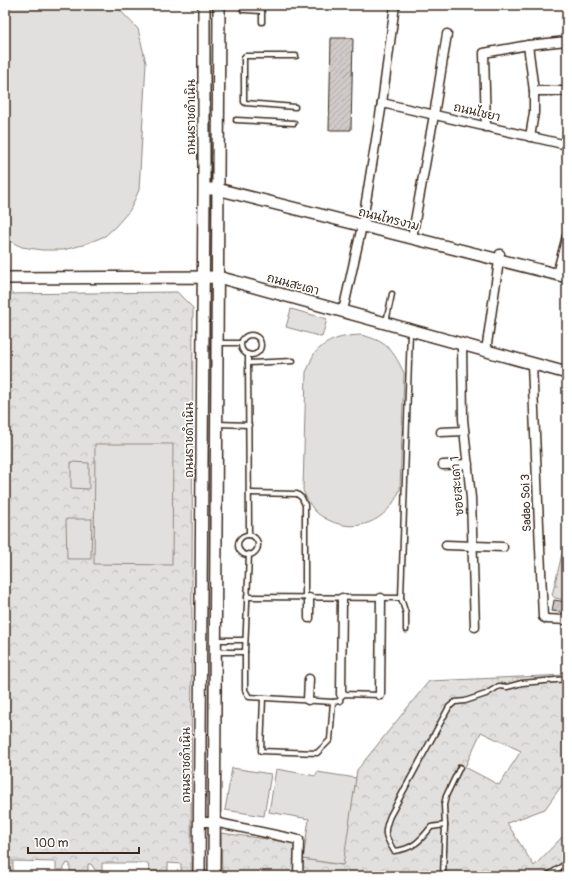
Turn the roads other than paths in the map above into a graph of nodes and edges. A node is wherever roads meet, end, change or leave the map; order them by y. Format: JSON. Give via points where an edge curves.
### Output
{"nodes":[{"id":1,"x":204,"y":5,"type":"edge"},
{"id":2,"x":219,"y":5,"type":"edge"},
{"id":3,"x":243,"y":5,"type":"edge"},
{"id":4,"x":395,"y":5,"type":"edge"},
{"id":5,"x":262,"y":22,"type":"dead end"},
{"id":6,"x":447,"y":34,"type":"dead end"},
{"id":7,"x":567,"y":41,"type":"edge"},
{"id":8,"x":528,"y":45,"type":"junction"},
{"id":9,"x":296,"y":56,"type":"dead end"},
{"id":10,"x":534,"y":91,"type":"junction"},
{"id":11,"x":567,"y":91,"type":"edge"},
{"id":12,"x":382,"y":104,"type":"junction"},
{"id":13,"x":295,"y":107,"type":"dead end"},
{"id":14,"x":434,"y":114,"type":"junction"},
{"id":15,"x":236,"y":120,"type":"dead end"},
{"id":16,"x":294,"y":123,"type":"dead end"},
{"id":17,"x":486,"y":127,"type":"junction"},
{"id":18,"x":530,"y":137,"type":"junction"},
{"id":19,"x":567,"y":145,"type":"edge"},
{"id":20,"x":204,"y":188,"type":"junction"},
{"id":21,"x":217,"y":189,"type":"junction"},
{"id":22,"x":362,"y":226,"type":"junction"},
{"id":23,"x":567,"y":236,"type":"edge"},
{"id":24,"x":412,"y":238,"type":"junction"},
{"id":25,"x":499,"y":257,"type":"junction"},
{"id":26,"x":562,"y":275,"type":"edge"},
{"id":27,"x":203,"y":277,"type":"junction"},
{"id":28,"x":218,"y":277,"type":"junction"},
{"id":29,"x":5,"y":278,"type":"edge"},
{"id":30,"x":392,"y":294,"type":"dead end"},
{"id":31,"x":342,"y":311,"type":"junction"},
{"id":32,"x":386,"y":323,"type":"junction"},
{"id":33,"x":410,"y":329,"type":"junction"},
{"id":34,"x":217,"y":343,"type":"junction"},
{"id":35,"x":240,"y":343,"type":"junction"},
{"id":36,"x":462,"y":344,"type":"junction"},
{"id":37,"x":486,"y":351,"type":"junction"},
{"id":38,"x":248,"y":354,"type":"junction"},
{"id":39,"x":293,"y":361,"type":"dead end"},
{"id":40,"x":248,"y":362,"type":"junction"},
{"id":41,"x":532,"y":364,"type":"junction"},
{"id":42,"x":567,"y":373,"type":"edge"},
{"id":43,"x":217,"y":424,"type":"junction"},
{"id":44,"x":249,"y":425,"type":"junction"},
{"id":45,"x":464,"y":431,"type":"junction"},
{"id":46,"x":442,"y":432,"type":"dead end"},
{"id":47,"x":468,"y":464,"type":"junction"},
{"id":48,"x":442,"y":465,"type":"dead end"},
{"id":49,"x":250,"y":493,"type":"junction"},
{"id":50,"x":249,"y":535,"type":"junction"},
{"id":51,"x":446,"y":546,"type":"dead end"},
{"id":52,"x":472,"y":547,"type":"junction"},
{"id":53,"x":503,"y":547,"type":"dead end"},
{"id":54,"x":248,"y":554,"type":"junction"},
{"id":55,"x":247,"y":597,"type":"junction"},
{"id":56,"x":307,"y":597,"type":"junction"},
{"id":57,"x":342,"y":598,"type":"junction"},
{"id":58,"x":381,"y":598,"type":"junction"},
{"id":59,"x":401,"y":598,"type":"junction"},
{"id":60,"x":309,"y":618,"type":"dead end"},
{"id":61,"x":567,"y":620,"type":"edge"},
{"id":62,"x":475,"y":627,"type":"dead end"},
{"id":63,"x":406,"y":630,"type":"dead end"},
{"id":64,"x":216,"y":640,"type":"junction"},
{"id":65,"x":245,"y":640,"type":"junction"},
{"id":66,"x":216,"y":652,"type":"junction"},
{"id":67,"x":245,"y":652,"type":"junction"},
{"id":68,"x":309,"y":679,"type":"dead end"},
{"id":69,"x":567,"y":679,"type":"edge"},
{"id":70,"x":341,"y":694,"type":"junction"},
{"id":71,"x":380,"y":695,"type":"joint"},
{"id":72,"x":263,"y":698,"type":"junction"},
{"id":73,"x":308,"y":700,"type":"junction"},
{"id":74,"x":333,"y":702,"type":"junction"},
{"id":75,"x":460,"y":767,"type":"dead end"},
{"id":76,"x":200,"y":822,"type":"junction"},
{"id":77,"x":214,"y":822,"type":"junction"},
{"id":78,"x":445,"y":825,"type":"junction"},
{"id":79,"x":567,"y":863,"type":"edge"},
{"id":80,"x":199,"y":876,"type":"edge"},
{"id":81,"x":214,"y":876,"type":"edge"},
{"id":82,"x":298,"y":876,"type":"edge"},
{"id":83,"x":443,"y":876,"type":"edge"},
{"id":84,"x":547,"y":876,"type":"edge"}],
"edges":[{"from":1,"to":20,"type":"street","name":"ถนนราชดำเนิน"},
{"from":2,"to":21,"type":"street"},
{"from":3,"to":5,"type":"lane","via":[[243,10],[261,11]]},
{"from":4,"to":12,"type":"street"},
{"from":6,"to":14,"type":"street"},
{"from":7,"to":8,"type":"street"},
{"from":8,"to":10,"type":"street"},
{"from":8,"to":17,"type":"street","via":[[484,53]]},
{"from":9,"to":13,"type":"lane","via":[[244,58],[244,102]]},
{"from":10,"to":11,"type":"street"},
{"from":10,"to":18,"type":"street"},
{"from":12,"to":14,"type":"street","name":"ถนนไชยา"},
{"from":12,"to":22,"type":"street"},
{"from":14,"to":17,"type":"street","name":"ถนนไชยา"},
{"from":14,"to":24,"type":"street"},
{"from":15,"to":16,"type":"lane"},
{"from":17,"to":18,"type":"street","name":"ถนนไชยา"},
{"from":18,"to":19,"type":"street","name":"ถนนไชยา"},
{"from":20,"to":21,"type":"street","name":"ถนนไทรงาม"},
{"from":20,"to":27,"type":"street","name":"ถนนราชดำเนิน"},
{"from":21,"to":22,"type":"street","name":"ถนนไทรงาม"},
{"from":21,"to":28,"type":"street"},
{"from":22,"to":24,"type":"street","name":"ถนนไทรงาม"},
{"from":22,"to":31,"type":"street"},
{"from":23,"to":26,"type":"street"},
{"from":24,"to":25,"type":"street","name":"ถนนไทรงาม"},
{"from":25,"to":26,"type":"street","name":"ถนนไทรงาม"},
{"from":25,"to":37,"type":"street"},
{"from":27,"to":28,"type":"street","name":"ถนนสะเดา"},
{"from":27,"to":29,"type":"street","name":"ถนนสะเดา"},
{"from":27,"to":76,"type":"street","name":"ถนนราชดำเนิน"},
{"from":28,"to":31,"type":"street","name":"ถนนสะเดา"},
{"from":28,"to":34,"type":"street"},
{"from":30,"to":32,"type":"lane"},
{"from":31,"to":32,"type":"street","name":"ถนนสะเดา"},
{"from":32,"to":33,"type":"street","name":"ถนนสะเดา"},
{"from":33,"to":36,"type":"street","name":"ถนนสะเดา"},
{"from":33,"to":59,"type":"lane"},
{"from":34,"to":35,"type":"lane"},
{"from":34,"to":43,"type":"street"},
{"from":35,"to":38,"type":"lane","via":[[242,350]]},
{"from":35,"to":38,"type":"lane","via":[[247,335],[252,334],[259,338],[260,348],[255,354]]},
{"from":36,"to":37,"type":"street","name":"ถนนสะเดา"},
{"from":36,"to":45,"type":"street","name":"ซอยสะเดา 1"},
{"from":37,"to":41,"type":"street","name":"ถนนสะเดา"},
{"from":38,"to":40,"type":"lane"},
{"from":39,"to":40,"type":"lane"},
{"from":40,"to":44,"type":"lane"},
{"from":41,"to":42,"type":"street","name":"ถนนสะเดา"},
{"from":41,"to":61,"type":"street","name":"Sadao Soi 3","via":[[543,617]]},
{"from":43,"to":44,"type":"lane"},
{"from":43,"to":64,"type":"street"},
{"from":44,"to":49,"type":"lane"},
{"from":45,"to":46,"type":"street"},
{"from":45,"to":47,"type":"street","name":"ซอยสะเดา 1"},
{"from":47,"to":48,"type":"street"},
{"from":47,"to":52,"type":"street","name":"ซอยสะเดา 1","via":[[472,498]]},
{"from":49,"to":50,"type":"lane"},
{"from":49,"to":56,"type":"lane","via":[[297,494],[306,505]]},
{"from":50,"to":54,"type":"lane","via":[[255,539],[257,545],[254,552]]},
{"from":50,"to":54,"type":"lane","via":[[241,537],[238,543],[242,553]]},
{"from":51,"to":52,"type":"street"},
{"from":52,"to":53,"type":"street"},
{"from":52,"to":62,"type":"street","name":"ซอยสะเดา 1"},
{"from":54,"to":55,"type":"lane"},
{"from":55,"to":56,"type":"lane"},
{"from":55,"to":65,"type":"lane"},
{"from":56,"to":57,"type":"lane"},
{"from":56,"to":60,"type":"street"},
{"from":57,"to":58,"type":"lane"},
{"from":57,"to":70,"type":"street"},
{"from":58,"to":59,"type":"lane"},
{"from":58,"to":71,"type":"street"},
{"from":59,"to":63,"type":"lane","via":[[406,614]]},
{"from":64,"to":65,"type":"lane"},
{"from":64,"to":66,"type":"street"},
{"from":65,"to":67,"type":"lane"},
{"from":66,"to":67,"type":"lane"},
{"from":66,"to":77,"type":"street"},
{"from":67,"to":72,"type":"lane","via":[[245,690],[249,697]]},
{"from":68,"to":73,"type":"street"},
{"from":69,"to":78,"type":"lane","via":[[500,686],[486,694],[455,702],[449,707],[390,816],[386,836],[394,851],[404,850],[418,843],[431,827]]},
{"from":70,"to":71,"type":"lane"},
{"from":70,"to":74,"type":"lane","via":[[340,701]]},
{"from":72,"to":73,"type":"lane"},
{"from":72,"to":74,"type":"lane","via":[[261,751],[317,753],[330,740]]},
{"from":73,"to":74,"type":"lane"},
{"from":75,"to":78,"type":"lane","via":[[446,796]]},
{"from":76,"to":77,"type":"street"},
{"from":76,"to":80,"type":"street","name":"ถนนราชดำเนิน"},
{"from":77,"to":81,"type":"street"},
{"from":77,"to":82,"type":"street","via":[[299,840]]},
{"from":78,"to":83,"type":"lane"},
{"from":79,"to":84,"type":"lane"}]}
